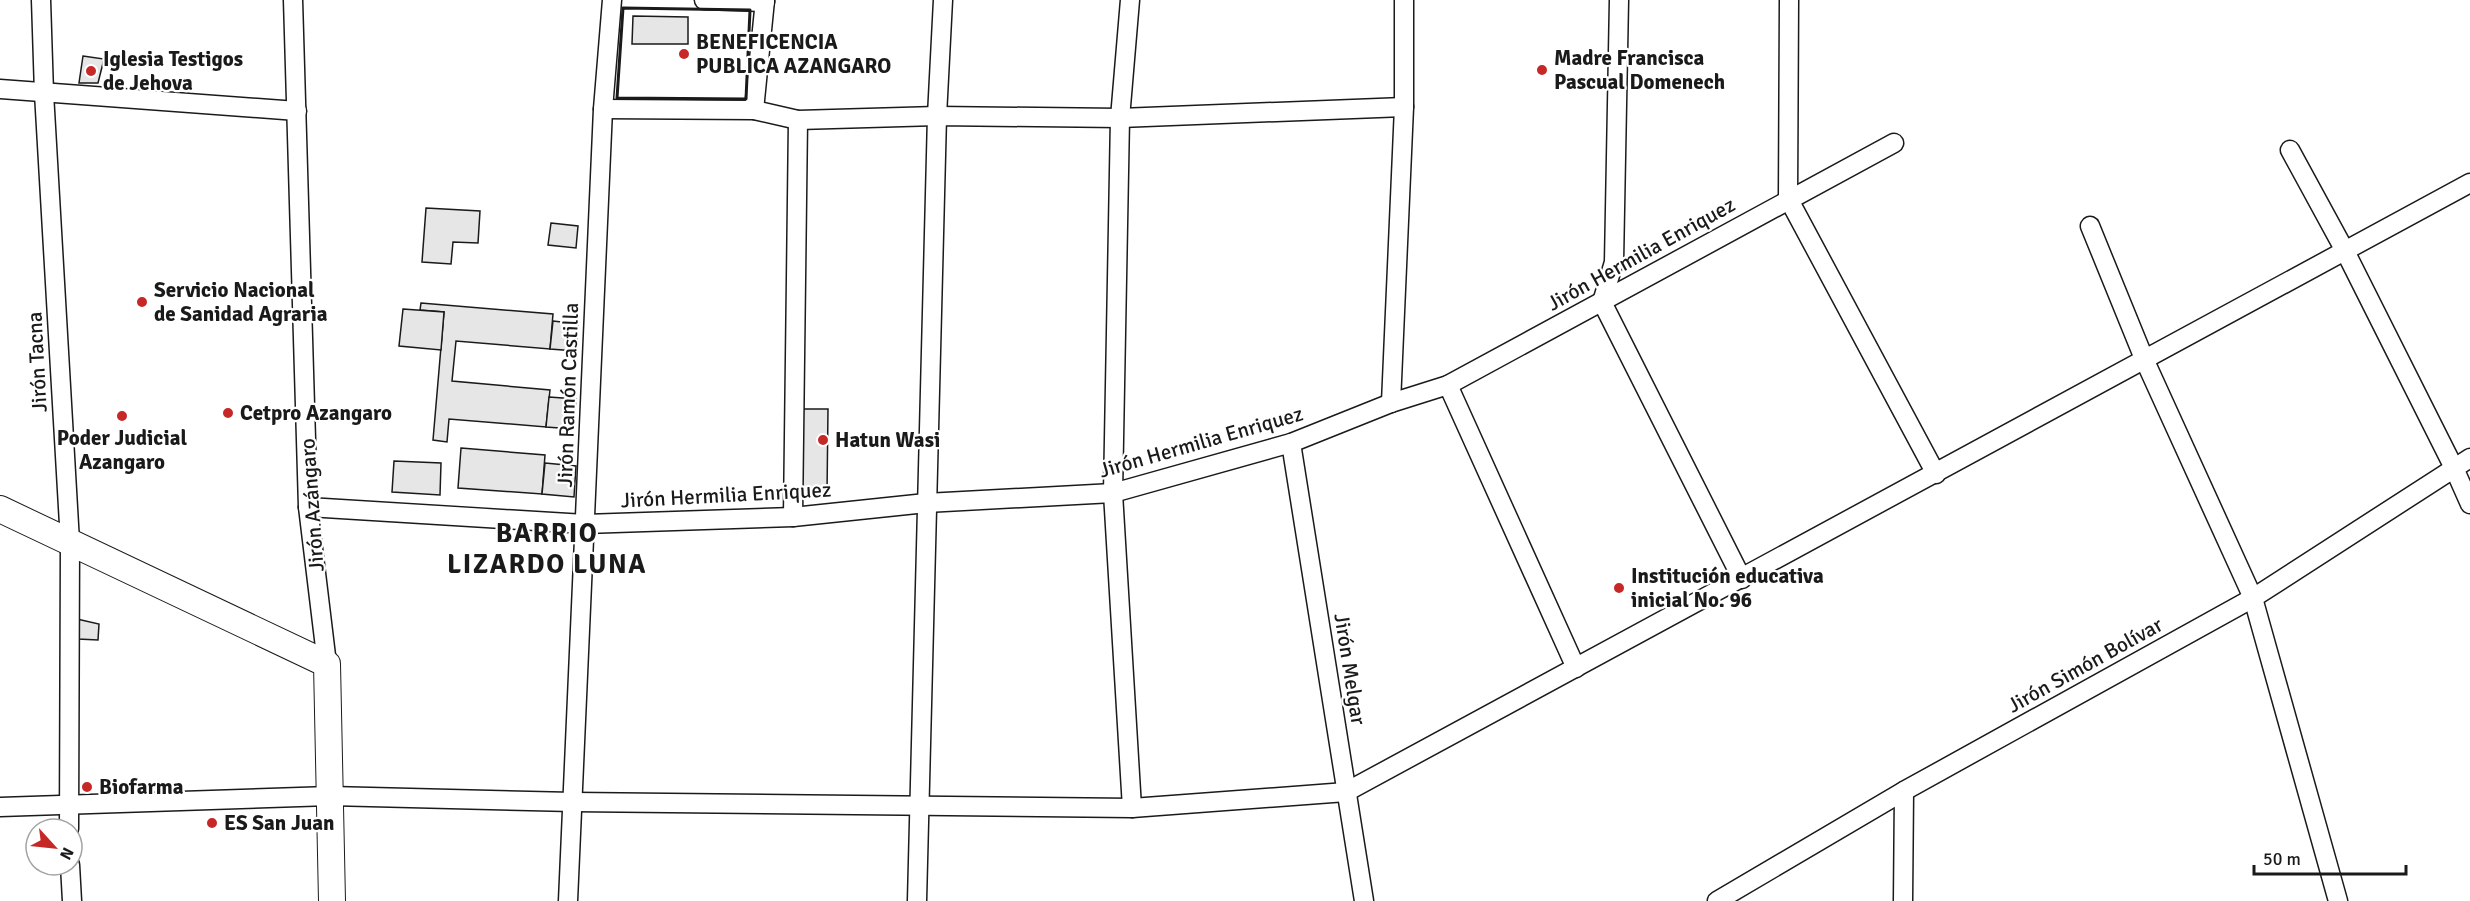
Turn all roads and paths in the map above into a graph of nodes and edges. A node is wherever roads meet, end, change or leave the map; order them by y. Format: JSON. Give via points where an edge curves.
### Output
{"nodes":[{"id":1,"x":41,"y":0,"type":"edge"},
{"id":2,"x":293,"y":0,"type":"edge"},
{"id":3,"x":612,"y":0,"type":"edge"},
{"id":4,"x":704,"y":0,"type":"edge"},
{"id":5,"x":943,"y":0,"type":"edge"},
{"id":6,"x":1130,"y":0,"type":"edge"},
{"id":7,"x":1404,"y":0,"type":"edge"},
{"id":8,"x":1619,"y":0,"type":"edge"},
{"id":9,"x":1789,"y":0,"type":"edge"},
{"id":10,"x":765,"y":1,"type":"edge"},
{"id":11,"x":0,"y":89,"type":"edge"},
{"id":12,"x":44,"y":93,"type":"junction"},
{"id":13,"x":1404,"y":107,"type":"junction"},
{"id":14,"x":603,"y":109,"type":"junction"},
{"id":15,"x":754,"y":110,"type":"junction"},
{"id":16,"x":297,"y":111,"type":"junction"},
{"id":17,"x":937,"y":116,"type":"junction"},
{"id":18,"x":1120,"y":118,"type":"junction"},
{"id":19,"x":798,"y":120,"type":"junction"},
{"id":20,"x":1894,"y":142,"type":"dead end"},
{"id":21,"x":2290,"y":150,"type":"dead end"},
{"id":22,"x":2470,"y":183,"type":"edge"},
{"id":23,"x":1788,"y":198,"type":"junction"},
{"id":24,"x":2090,"y":226,"type":"dead end"},
{"id":25,"x":2345,"y":251,"type":"junction"},
{"id":26,"x":1602,"y":302,"type":"junction"},
{"id":27,"x":2145,"y":361,"type":"junction"},
{"id":28,"x":1448,"y":385,"type":"junction"},
{"id":29,"x":1391,"y":403,"type":"junction"},
{"id":30,"x":1291,"y":443,"type":"junction"},
{"id":31,"x":2462,"y":463,"type":"edge"},
{"id":32,"x":1936,"y":474,"type":"junction"},
{"id":33,"x":1113,"y":493,"type":"junction"},
{"id":34,"x":926,"y":503,"type":"junction"},
{"id":35,"x":2470,"y":504,"type":"edge"},
{"id":36,"x":308,"y":507,"type":"junction"},
{"id":37,"x":0,"y":509,"type":"edge"},
{"id":38,"x":793,"y":517,"type":"junction"},
{"id":39,"x":585,"y":524,"type":"junction"},
{"id":40,"x":70,"y":542,"type":"junction"},
{"id":41,"x":1742,"y":579,"type":"junction"},
{"id":42,"x":2253,"y":598,"type":"junction"},
{"id":43,"x":327,"y":664,"type":"junction"},
{"id":44,"x":1576,"y":668,"type":"junction"},
{"id":45,"x":1904,"y":791,"type":"junction"},
{"id":46,"x":1346,"y":792,"type":"junction"},
{"id":47,"x":330,"y":796,"type":"junction"},
{"id":48,"x":573,"y":801,"type":"junction"},
{"id":49,"x":68,"y":806,"type":"junction"},
{"id":50,"x":918,"y":806,"type":"junction"},
{"id":51,"x":0,"y":807,"type":"edge"},
{"id":52,"x":1132,"y":808,"type":"junction"},
{"id":53,"x":68,"y":817,"type":"edge"},
{"id":54,"x":71,"y":877,"type":"edge"},
{"id":55,"x":72,"y":901,"type":"edge"},
{"id":56,"x":332,"y":901,"type":"edge"},
{"id":57,"x":568,"y":901,"type":"edge"},
{"id":58,"x":916,"y":901,"type":"edge"},
{"id":59,"x":1364,"y":901,"type":"edge"},
{"id":60,"x":1717,"y":901,"type":"edge"},
{"id":61,"x":1904,"y":901,"type":"edge"},
{"id":62,"x":2338,"y":901,"type":"edge"}],
"edges":[{"from":1,"to":12,"type":"street","name":"Jirón Tacna"},
{"from":2,"to":16,"type":"street","name":"Jirón Azángaro"},
{"from":3,"to":14,"type":"street","name":"Jirón Ramón Castilla"},
{"from":4,"to":10,"type":"street"},
{"from":5,"to":17,"type":"street"},
{"from":6,"to":18,"type":"street"},
{"from":7,"to":13,"type":"street"},
{"from":8,"to":26,"type":"street","via":[[1614,262]]},
{"from":9,"to":23,"type":"street"},
{"from":10,"to":15,"type":"street"},
{"from":11,"to":12,"type":"street"},
{"from":12,"to":16,"type":"street"},
{"from":12,"to":40,"type":"street","name":"Jirón Tacna"},
{"from":13,"to":18,"type":"street"},
{"from":13,"to":29,"type":"street"},
{"from":14,"to":15,"type":"street"},
{"from":14,"to":39,"type":"street","name":"Jirón Ramón Castilla"},
{"from":15,"to":19,"type":"street"},
{"from":16,"to":36,"type":"street","name":"Jirón Azángaro"},
{"from":17,"to":18,"type":"street"},
{"from":17,"to":19,"type":"street"},
{"from":17,"to":34,"type":"street"},
{"from":18,"to":33,"type":"street"},
{"from":19,"to":38,"type":"street"},
{"from":20,"to":23,"type":"street","name":"Jirón Hermilia Enriquez"},
{"from":21,"to":25,"type":"street"},
{"from":22,"to":25,"type":"street"},
{"from":23,"to":26,"type":"street","name":"Jirón Hermilia Enriquez"},
{"from":23,"to":32,"type":"street"},
{"from":24,"to":27,"type":"street"},
{"from":25,"to":27,"type":"street"},
{"from":25,"to":31,"type":"street"},
{"from":26,"to":28,"type":"street","name":"Jirón Hermilia Enriquez"},
{"from":26,"to":41,"type":"street"},
{"from":27,"to":32,"type":"street"},
{"from":27,"to":42,"type":"street"},
{"from":28,"to":29,"type":"street","name":"Jirón Hermilia Enriquez"},
{"from":28,"to":44,"type":"street"},
{"from":29,"to":30,"type":"street","name":"Jirón Hermilia Enriquez"},
{"from":30,"to":33,"type":"street","name":"Jirón Hermilia Enriquez"},
{"from":30,"to":46,"type":"street","name":"Jirón Melgar"},
{"from":31,"to":35,"type":"street"},
{"from":31,"to":42,"type":"street","name":"Jirón Simón Bolívar"},
{"from":32,"to":41,"type":"street"},
{"from":33,"to":34,"type":"street","name":"Jirón Hermilia Enriquez"},
{"from":33,"to":52,"type":"street"},
{"from":34,"to":38,"type":"street","name":"Jirón Hermilia Enriquez"},
{"from":34,"to":50,"type":"street"},
{"from":36,"to":39,"type":"street","name":"Jirón Hermilia Enriquez"},
{"from":36,"to":43,"type":"street","name":"Jirón Azángaro"},
{"from":37,"to":40,"type":"street"},
{"from":38,"to":39,"type":"street","name":"Jirón Hermilia Enriquez"},
{"from":39,"to":48,"type":"street","name":"Jirón Ramón Castilla"},
{"from":40,"to":43,"type":"street"},
{"from":40,"to":49,"type":"street","name":"Jirón Tacna"},
{"from":41,"to":44,"type":"street"},
{"from":42,"to":45,"type":"street","name":"Jirón Simón Bolívar"},
{"from":42,"to":62,"type":"street"},
{"from":43,"to":47,"type":"street","name":"Jirón Azángaro"},
{"from":44,"to":46,"type":"street"},
{"from":45,"to":60,"type":"street","name":"Jirón Simón Bolívar"},
{"from":45,"to":61,"type":"street"},
{"from":46,"to":52,"type":"street"},
{"from":46,"to":59,"type":"street","name":"Jirón Melgar"},
{"from":47,"to":48,"type":"street"},
{"from":47,"to":49,"type":"street"},
{"from":47,"to":56,"type":"street","name":"Jirón Azángaro"},
{"from":48,"to":50,"type":"street"},
{"from":48,"to":57,"type":"street","name":"Jirón Ramón Castilla"},
{"from":49,"to":51,"type":"street"},
{"from":49,"to":53,"type":"street","name":"Jirón Tacna"},
{"from":50,"to":52,"type":"street"},
{"from":50,"to":58,"type":"street"},
{"from":54,"to":55,"type":"street"}]}
